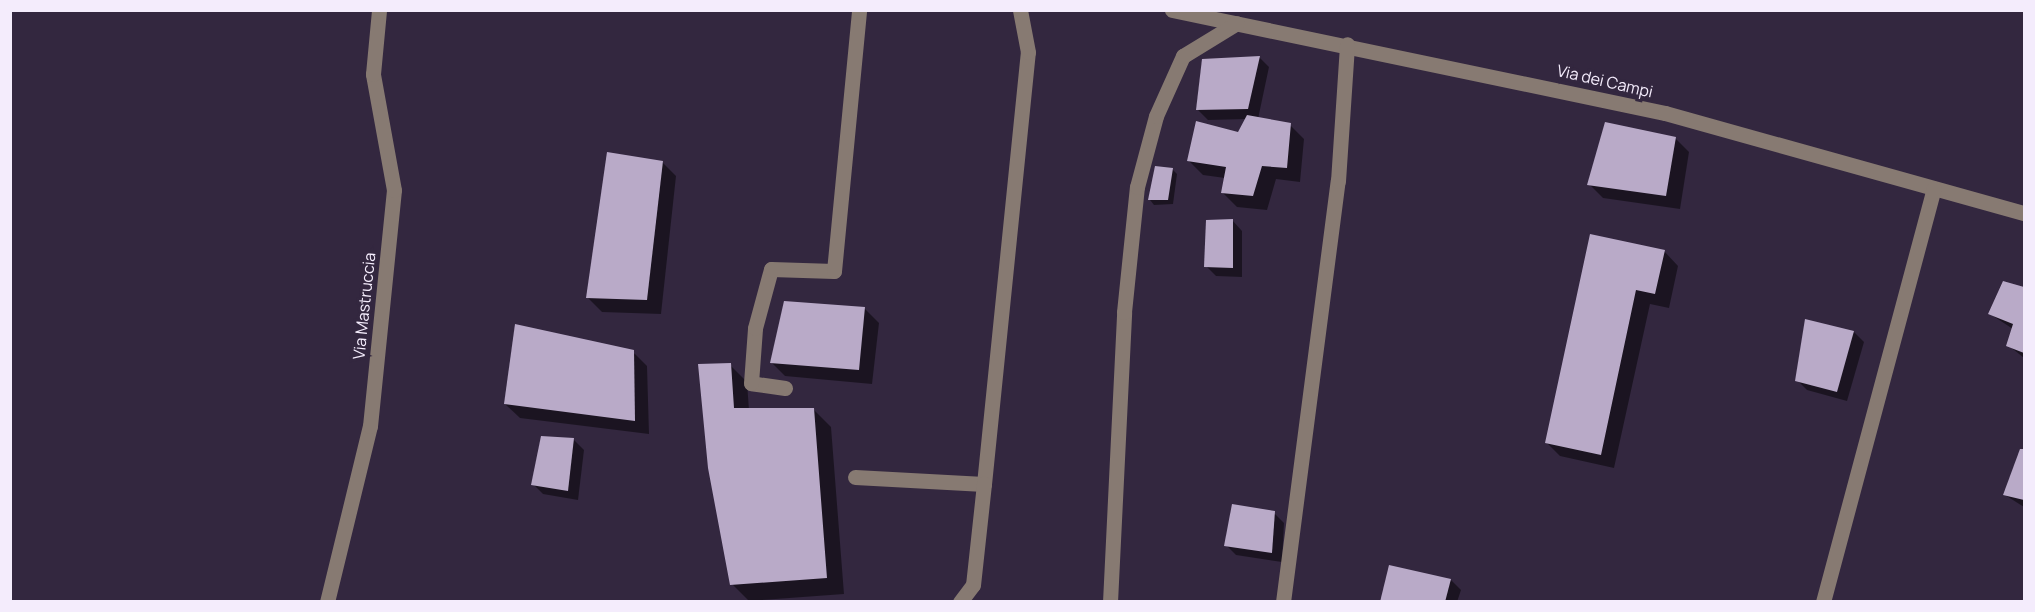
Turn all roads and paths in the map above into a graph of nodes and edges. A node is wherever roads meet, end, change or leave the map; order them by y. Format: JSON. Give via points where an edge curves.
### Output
{"nodes":[{"id":1,"x":379,"y":10,"type":"edge"},
{"id":2,"x":859,"y":10,"type":"edge"},
{"id":3,"x":1020,"y":10,"type":"edge"},
{"id":4,"x":1172,"y":10,"type":"edge"},
{"id":5,"x":1219,"y":15,"type":"edge"},
{"id":6,"x":1237,"y":23,"type":"junction"},
{"id":7,"x":1347,"y":44,"type":"junction"},
{"id":8,"x":1934,"y":189,"type":"junction"},
{"id":9,"x":2025,"y":213,"type":"edge"},
{"id":10,"x":785,"y":388,"type":"dead end"},
{"id":11,"x":855,"y":477,"type":"dead end"},
{"id":12,"x":984,"y":484,"type":"junction"},
{"id":13,"x":327,"y":602,"type":"edge"},
{"id":14,"x":960,"y":602,"type":"edge"},
{"id":15,"x":1110,"y":602,"type":"edge"},
{"id":16,"x":1283,"y":602,"type":"edge"},
{"id":17,"x":1823,"y":602,"type":"edge"}],
"edges":[{"from":1,"to":13,"type":"street","name":"Via Mastruccia","via":[[373,74],[394,190],[370,426]]},
{"from":2,"to":10,"type":"street","via":[[834,271],[771,269],[755,328],[751,383]]},
{"from":3,"to":12,"type":"street","via":[[1028,52]]},
{"from":4,"to":5,"type":"street","name":"Via dei Campi"},
{"from":5,"to":6,"type":"street","name":"Via dei Campi"},
{"from":6,"to":7,"type":"street","name":"Via dei Campi"},
{"from":6,"to":15,"type":"street","via":[[1183,56],[1156,116],[1137,187],[1124,312]]},
{"from":7,"to":8,"type":"street","name":"Via dei Campi","via":[[1665,113]]},
{"from":7,"to":16,"type":"street","via":[[1338,181]]},
{"from":8,"to":9,"type":"street","name":"Via dei Campi"},
{"from":8,"to":17,"type":"street"},
{"from":11,"to":12,"type":"street"},
{"from":12,"to":14,"type":"street","via":[[972,585]]}]}
